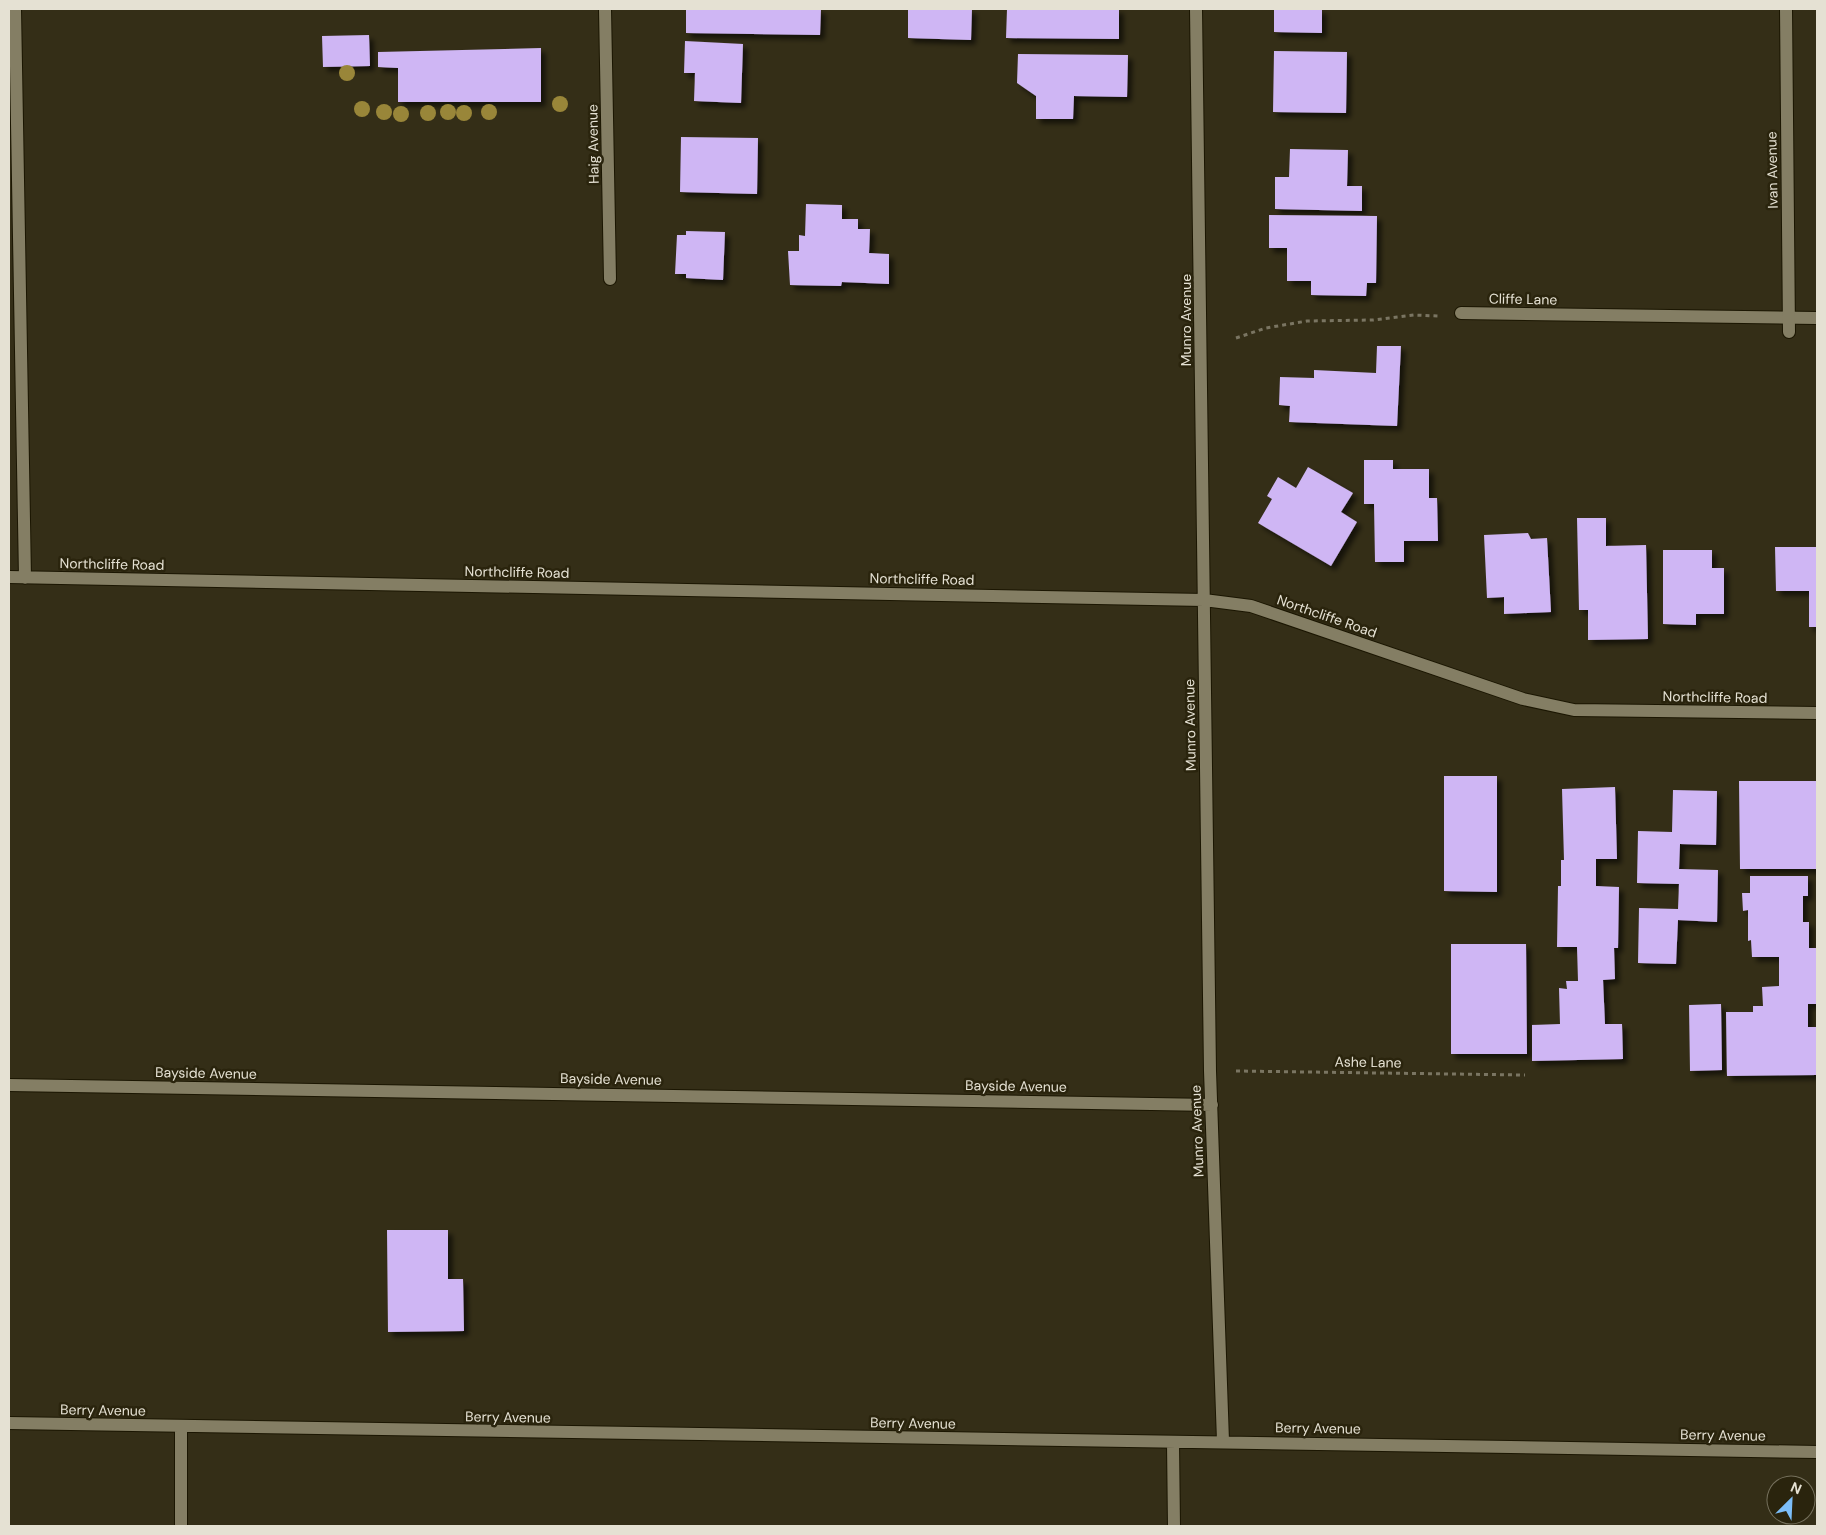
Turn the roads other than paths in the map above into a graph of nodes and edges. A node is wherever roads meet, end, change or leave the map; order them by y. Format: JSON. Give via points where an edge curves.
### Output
{"nodes":[{"id":1,"x":15,"y":9,"type":"edge"},
{"id":2,"x":605,"y":9,"type":"edge"},
{"id":3,"x":1196,"y":9,"type":"edge"},
{"id":4,"x":1786,"y":9,"type":"edge"},
{"id":5,"x":610,"y":279,"type":"dead end"},
{"id":6,"x":1461,"y":313,"type":"road end"},
{"id":7,"x":1789,"y":317,"type":"junction"},
{"id":8,"x":1817,"y":318,"type":"edge"},
{"id":9,"x":1789,"y":332,"type":"dead end"},
{"id":10,"x":9,"y":578,"type":"edge"},
{"id":11,"x":25,"y":578,"type":"junction"},
{"id":12,"x":1204,"y":600,"type":"junction"},
{"id":13,"x":1817,"y":713,"type":"edge"},
{"id":14,"x":9,"y":1085,"type":"edge"},
{"id":15,"x":1212,"y":1105,"type":"junction"},
{"id":16,"x":9,"y":1423,"type":"edge"},
{"id":17,"x":181,"y":1426,"type":"junction"},
{"id":18,"x":1223,"y":1441,"type":"junction"},
{"id":19,"x":1173,"y":1442,"type":"junction"},
{"id":20,"x":1817,"y":1452,"type":"edge"},
{"id":21,"x":181,"y":1526,"type":"edge"},
{"id":22,"x":1174,"y":1526,"type":"edge"}],
"edges":[{"from":1,"to":11,"type":"street"},
{"from":2,"to":5,"type":"street","name":"Haig Avenue"},
{"from":3,"to":12,"type":"street","name":"Munro Avenue"},
{"from":4,"to":7,"type":"street","name":"Ivan Avenue"},
{"from":6,"to":7,"type":"street","name":"Cliffe Lane"},
{"from":7,"to":8,"type":"street","name":"Cliffe Lane"},
{"from":7,"to":9,"type":"street","name":"Ivan Avenue"},
{"from":10,"to":11,"type":"street","name":"Northcliffe Road"},
{"from":11,"to":12,"type":"street","name":"Northcliffe Road"},
{"from":12,"to":13,"type":"street","name":"Northcliffe Road","via":[[1251,606],[1523,699],[1574,710]]},
{"from":12,"to":15,"type":"street","name":"Munro Avenue"},
{"from":14,"to":15,"type":"street","name":"Bayside Avenue"},
{"from":15,"to":18,"type":"street","name":"Munro Avenue"},
{"from":16,"to":17,"type":"street","name":"Berry Avenue"},
{"from":17,"to":19,"type":"street","name":"Berry Avenue"},
{"from":17,"to":21,"type":"street"},
{"from":18,"to":19,"type":"street","name":"Berry Avenue"},
{"from":18,"to":20,"type":"street","name":"Berry Avenue"},
{"from":19,"to":22,"type":"street"}]}
